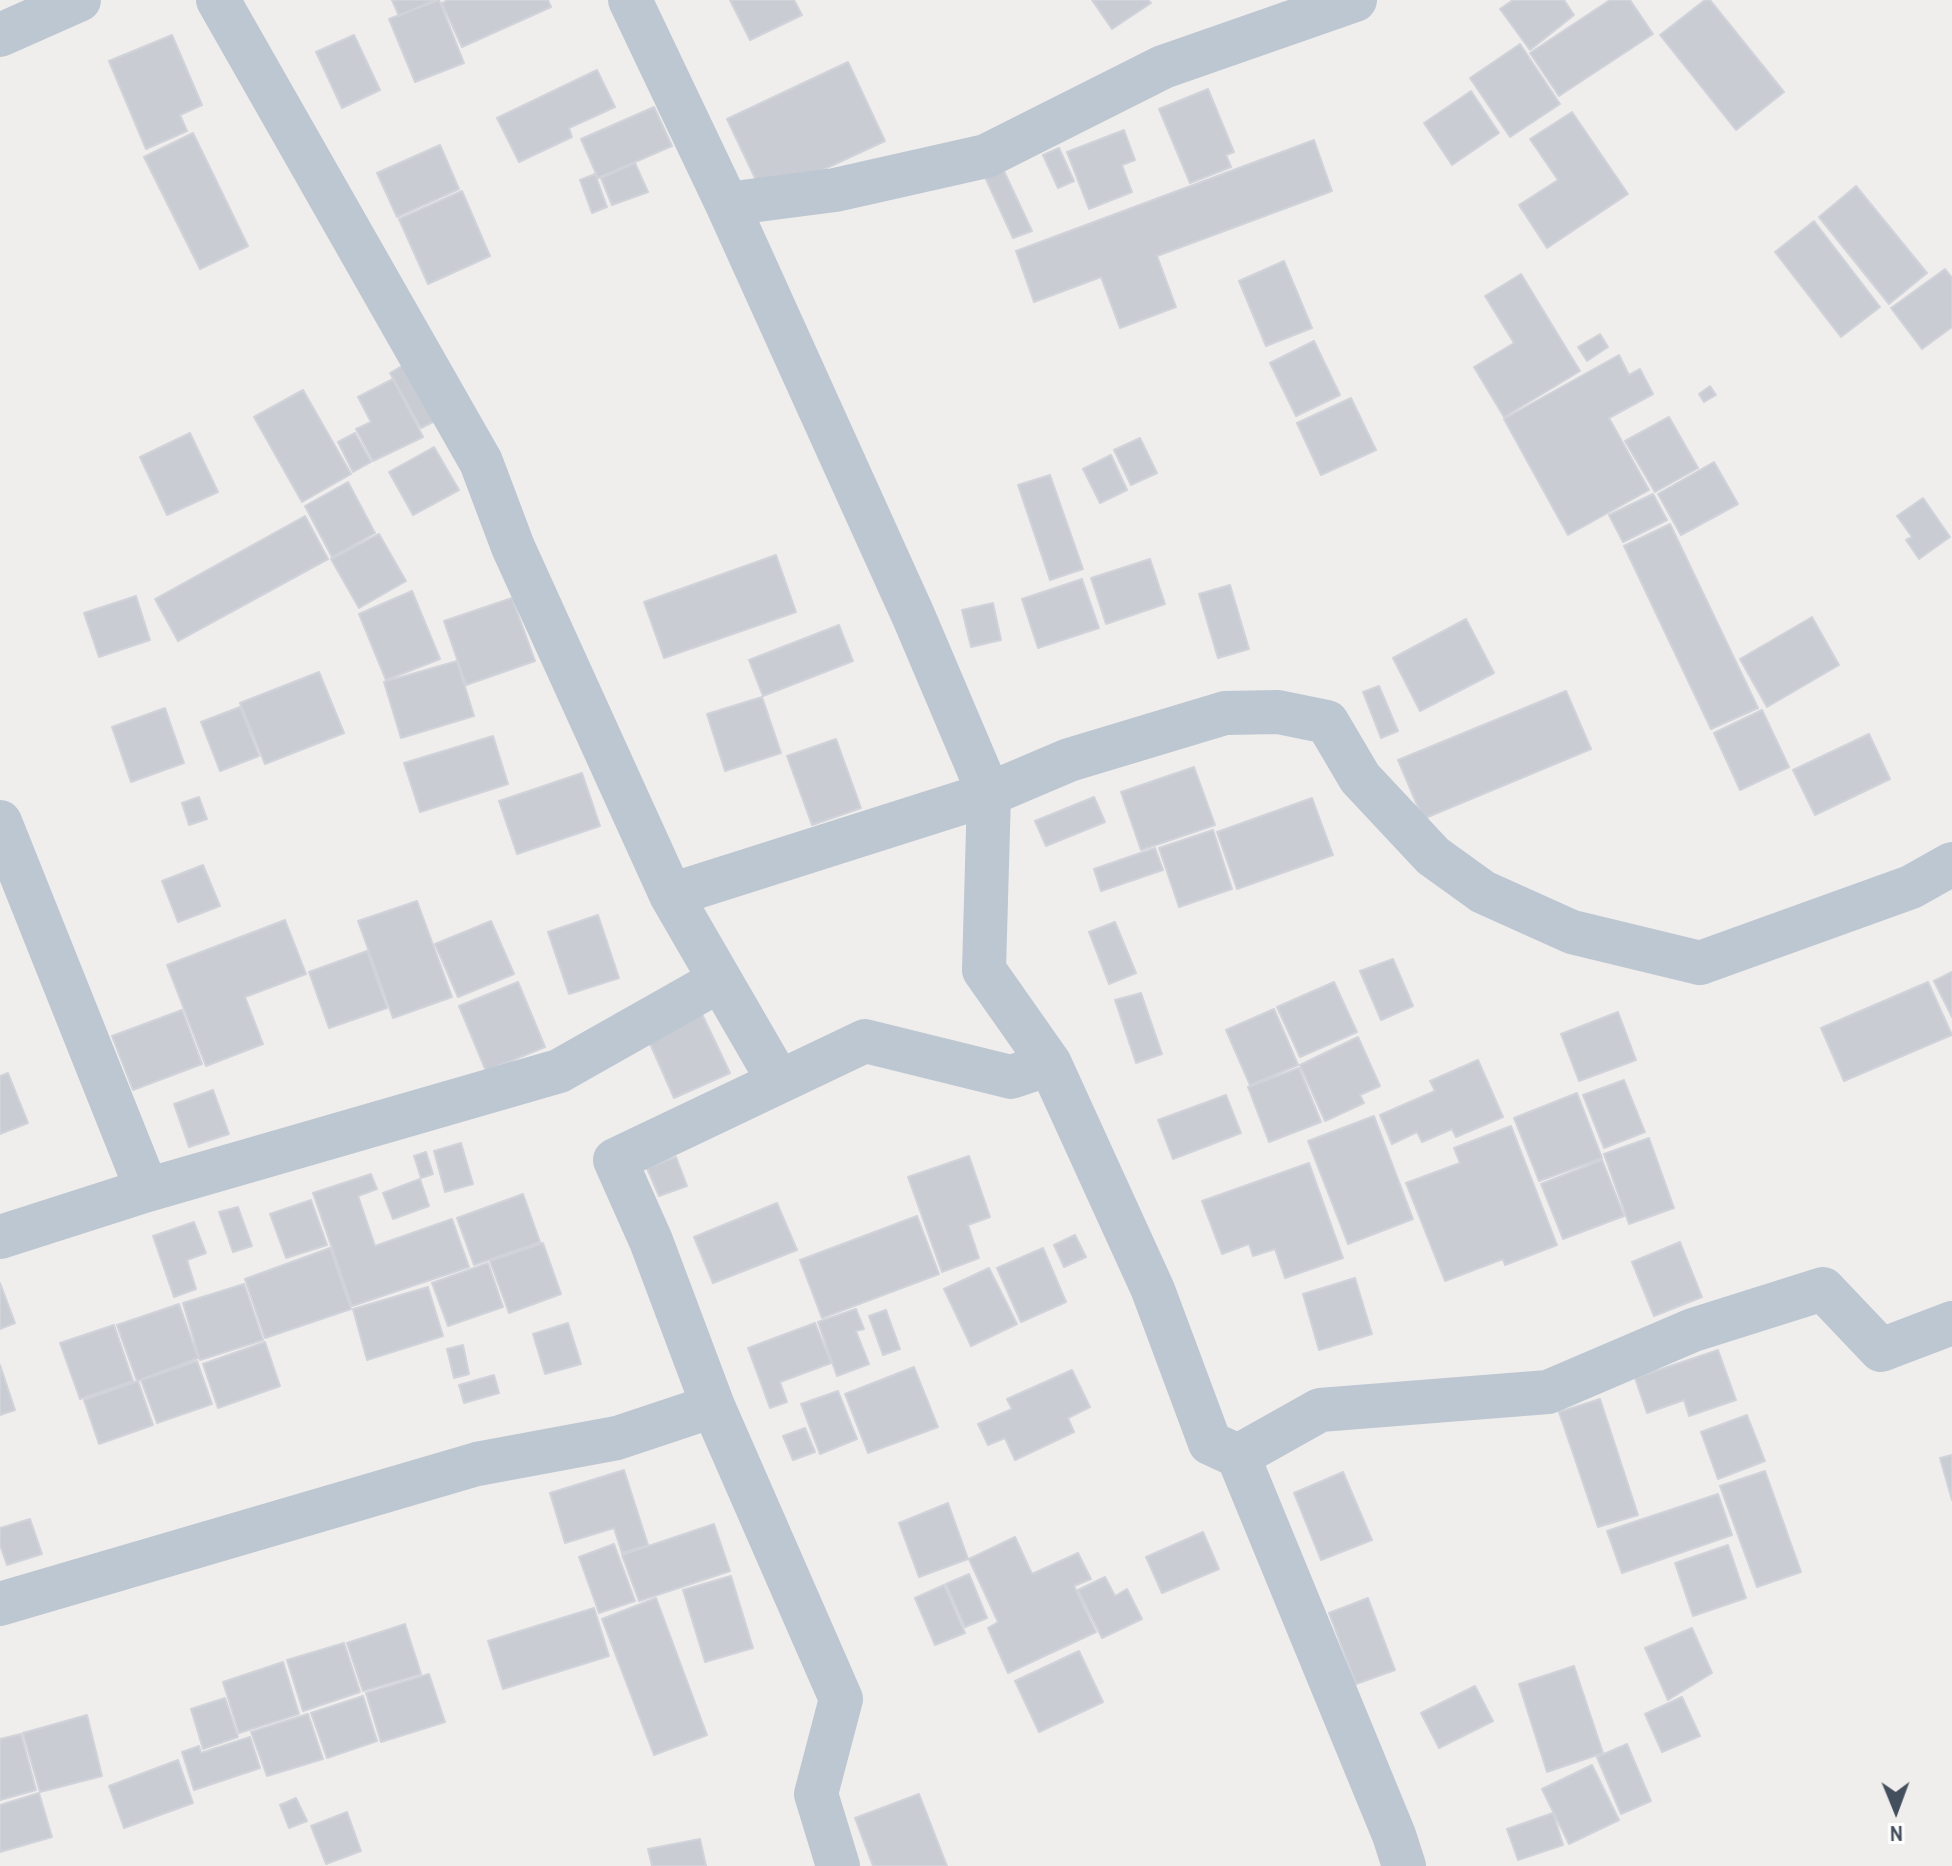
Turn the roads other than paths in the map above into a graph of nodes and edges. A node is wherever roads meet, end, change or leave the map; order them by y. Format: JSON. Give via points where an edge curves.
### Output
{"nodes":[{"id":1,"x":79,"y":0,"type":"edge"},
{"id":2,"x":218,"y":0,"type":"edge"},
{"id":3,"x":630,"y":0,"type":"edge"},
{"id":4,"x":1355,"y":0,"type":"edge"},
{"id":5,"x":0,"y":35,"type":"edge"},
{"id":6,"x":727,"y":204,"type":"junction"},
{"id":7,"x":989,"y":794,"type":"junction"},
{"id":8,"x":0,"y":822,"type":"edge"},
{"id":9,"x":1952,"y":864,"type":"edge"},
{"id":10,"x":671,"y":895,"type":"junction"},
{"id":11,"x":720,"y":980,"type":"junction"},
{"id":12,"x":1050,"y":1064,"type":"junction"},
{"id":13,"x":778,"y":1080,"type":"junction"},
{"id":14,"x":147,"y":1190,"type":"junction"},
{"id":15,"x":0,"y":1237,"type":"edge"},
{"id":16,"x":1952,"y":1323,"type":"edge"},
{"id":17,"x":713,"y":1406,"type":"junction"},
{"id":18,"x":1238,"y":1456,"type":"junction"},
{"id":19,"x":0,"y":1604,"type":"edge"},
{"id":20,"x":838,"y":1866,"type":"edge"},
{"id":21,"x":1404,"y":1866,"type":"edge"}],
"edges":[{"from":1,"to":5,"type":"street"},
{"from":2,"to":10,"type":"street","via":[[481,462],[513,547]]},
{"from":3,"to":6,"type":"street"},
{"from":4,"to":6,"type":"street","via":[[1163,67],[986,156],[835,190]]},
{"from":6,"to":7,"type":"street"},
{"from":7,"to":9,"type":"street","via":[[1069,760],[1225,713],[1278,712],[1327,722],[1360,778],[1433,856],[1483,892],[1572,932],[1700,963],[1911,887]]},
{"from":7,"to":10,"type":"street"},
{"from":7,"to":12,"type":"street","via":[[984,970]]},
{"from":8,"to":14,"type":"street"},
{"from":10,"to":11,"type":"street"},
{"from":11,"to":13,"type":"street"},
{"from":11,"to":14,"type":"street","via":[[559,1071]]},
{"from":12,"to":13,"type":"street","via":[[1011,1077],[865,1041]]},
{"from":12,"to":18,"type":"street","via":[[1153,1290],[1210,1443]]},
{"from":13,"to":17,"type":"street","via":[[615,1160]]},
{"from":14,"to":15,"type":"street"},
{"from":16,"to":18,"type":"street","via":[[1881,1350],[1823,1289],[1693,1330],[1548,1392],[1320,1410]]},
{"from":17,"to":19,"type":"street","via":[[617,1438],[477,1464]]},
{"from":17,"to":20,"type":"street","via":[[841,1699],[816,1794]]},
{"from":18,"to":21,"type":"street"}]}
